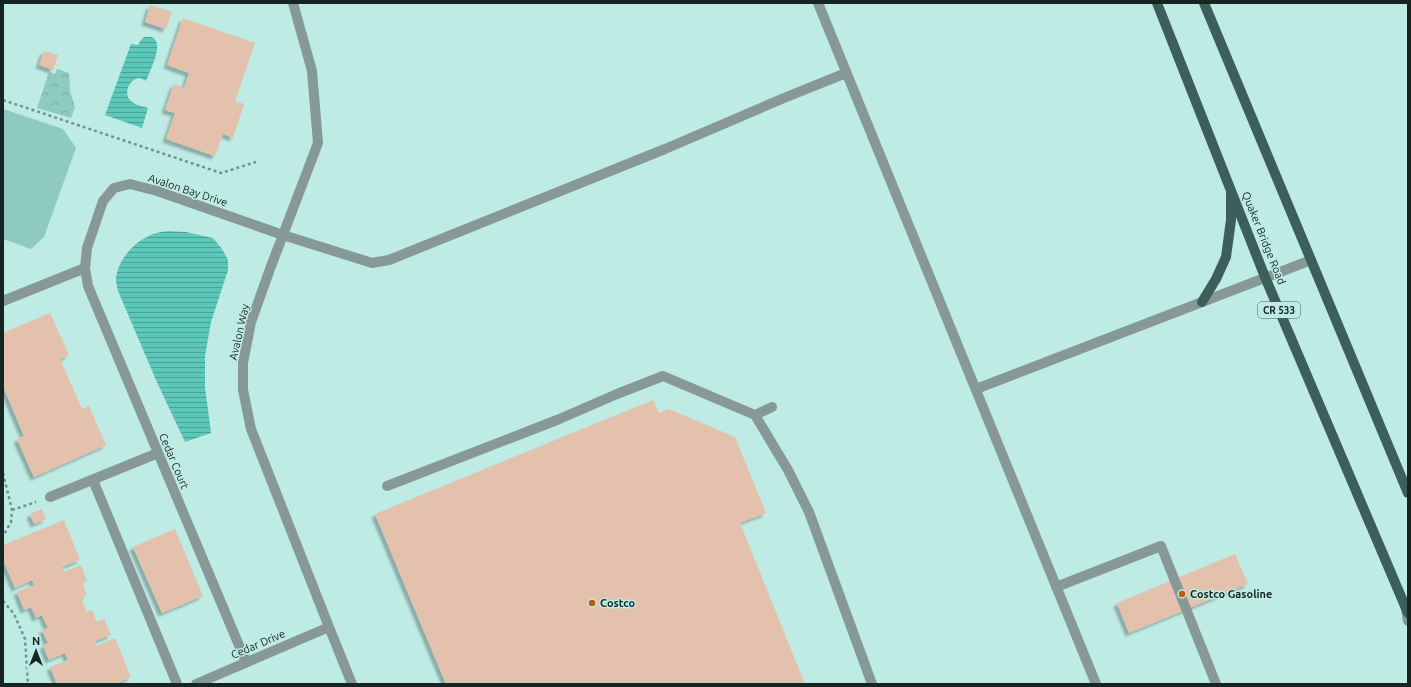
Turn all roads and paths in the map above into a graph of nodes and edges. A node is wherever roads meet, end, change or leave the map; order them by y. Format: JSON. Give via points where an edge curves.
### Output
{"nodes":[{"id":1,"x":293,"y":3,"type":"edge"},
{"id":2,"x":818,"y":3,"type":"edge"},
{"id":3,"x":1157,"y":3,"type":"edge"},
{"id":4,"x":1204,"y":3,"type":"edge"},
{"id":5,"x":846,"y":73,"type":"junction"},
{"id":6,"x":3,"y":100,"type":"edge"},
{"id":7,"x":256,"y":162,"type":"dead end"},
{"id":8,"x":1231,"y":187,"type":"junction"},
{"id":9,"x":283,"y":235,"type":"junction"},
{"id":10,"x":1311,"y":260,"type":"junction"},
{"id":11,"x":85,"y":268,"type":"junction"},
{"id":12,"x":1266,"y":277,"type":"junction"},
{"id":13,"x":3,"y":301,"type":"edge"},
{"id":14,"x":1202,"y":302,"type":"junction"},
{"id":15,"x":976,"y":389,"type":"junction"},
{"id":16,"x":772,"y":407,"type":"dead end"},
{"id":17,"x":755,"y":415,"type":"junction"},
{"id":18,"x":158,"y":453,"type":"junction"},
{"id":19,"x":3,"y":473,"type":"edge"},
{"id":20,"x":93,"y":480,"type":"junction"},
{"id":21,"x":387,"y":486,"type":"dead end"},
{"id":22,"x":1408,"y":493,"type":"edge"},
{"id":23,"x":50,"y":497,"type":"joint"},
{"id":24,"x":12,"y":510,"type":"junction"},
{"id":25,"x":3,"y":536,"type":"edge"},
{"id":26,"x":1056,"y":588,"type":"junction"},
{"id":27,"x":3,"y":601,"type":"edge"},
{"id":28,"x":1407,"y":611,"type":"edge"},
{"id":29,"x":1408,"y":621,"type":"edge"},
{"id":30,"x":329,"y":628,"type":"junction"},
{"id":31,"x":246,"y":662,"type":"junction"},
{"id":32,"x":28,"y":684,"type":"edge"},
{"id":33,"x":177,"y":684,"type":"edge"},
{"id":34,"x":196,"y":684,"type":"edge"},
{"id":35,"x":352,"y":684,"type":"edge"},
{"id":36,"x":872,"y":684,"type":"edge"},
{"id":37,"x":1096,"y":684,"type":"edge"},
{"id":38,"x":1216,"y":684,"type":"edge"}],
"edges":[{"from":1,"to":9,"type":"street","name":"Avalon Way","via":[[312,71],[318,143]]},
{"from":2,"to":5,"type":"street"},
{"from":3,"to":8,"type":"main road","name":"Quaker Bridge Road","number":"CR 533"},
{"from":4,"to":10,"type":"main road"},
{"from":5,"to":9,"type":"street","name":"Avalon Bay Drive","via":[[389,260],[372,263]]},
{"from":5,"to":15,"type":"street"},
{"from":6,"to":7,"type":"path","via":[[221,173]]},
{"from":8,"to":12,"type":"main road","name":"Quaker Bridge Road","number":"CR 533"},
{"from":8,"to":14,"type":"main road","via":[[1231,220],[1226,257]]},
{"from":9,"to":11,"type":"street","name":"Avalon Bay Drive","via":[[130,184],[114,188],[103,201],[87,248]]},
{"from":9,"to":30,"type":"street","name":"Avalon Way","via":[[252,322],[243,363],[243,390],[251,429]]},
{"from":10,"to":12,"type":"street"},
{"from":10,"to":22,"type":"main road"},
{"from":11,"to":13,"type":"street"},
{"from":11,"to":18,"type":"street","name":"Cedar Court","via":[[88,286]]},
{"from":12,"to":14,"type":"street"},
{"from":12,"to":28,"type":"main road","name":"Quaker Bridge Road","number":"CR 533"},
{"from":14,"to":15,"type":"street"},
{"from":15,"to":26,"type":"street"},
{"from":16,"to":17,"type":"street"},
{"from":17,"to":21,"type":"street","via":[[663,376]]},
{"from":17,"to":36,"type":"street","via":[[788,470],[809,512]]},
{"from":18,"to":20,"type":"street"},
{"from":18,"to":31,"type":"street","name":"Cedar Court"},
{"from":19,"to":24,"type":"path"},
{"from":20,"to":23,"type":"street"},
{"from":20,"to":33,"type":"street"},
{"from":23,"to":24,"type":"path"},
{"from":24,"to":25,"type":"path","via":[[11,522]]},
{"from":26,"to":37,"type":"street"},
{"from":26,"to":38,"type":"street","via":[[1160,546]]},
{"from":27,"to":32,"type":"path","via":[[14,614],[25,639]]},
{"from":28,"to":29,"type":"street"},
{"from":30,"to":31,"type":"street","name":"Cedar Drive"},
{"from":30,"to":35,"type":"street","name":"Avalon Way"},
{"from":31,"to":34,"type":"street","name":"Cedar Drive"}]}
